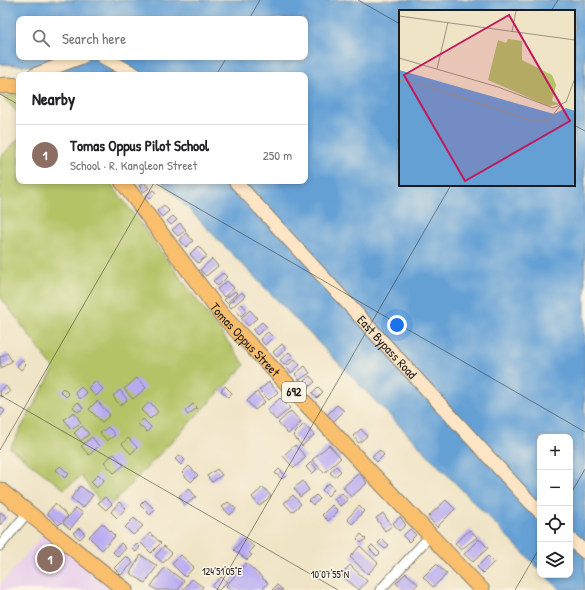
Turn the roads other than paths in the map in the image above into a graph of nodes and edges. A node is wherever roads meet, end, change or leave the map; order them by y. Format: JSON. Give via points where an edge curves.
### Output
{"nodes":[{"id":1,"x":74,"y":60,"type":"edge"},
{"id":2,"x":108,"y":60,"type":"edge"},
{"id":3,"x":42,"y":72,"type":"edge"},
{"id":4,"x":130,"y":72,"type":"edge"},
{"id":5,"x":124,"y":184,"type":"edge"},
{"id":6,"x":239,"y":184,"type":"edge"},
{"id":7,"x":0,"y":490,"type":"edge"},
{"id":8,"x":537,"y":509,"type":"edge"},
{"id":9,"x":28,"y":512,"type":"junction"},
{"id":10,"x":430,"y":536,"type":"junction"},
{"id":11,"x":573,"y":542,"type":"edge"},
{"id":12,"x":0,"y":546,"type":"edge"},
{"id":13,"x":585,"y":552,"type":"edge"},
{"id":14,"x":125,"y":590,"type":"edge"},
{"id":15,"x":380,"y":590,"type":"edge"},
{"id":16,"x":482,"y":590,"type":"edge"}],
"edges":[{"from":1,"to":3,"type":"street"},
{"from":2,"to":4,"type":"street"},
{"from":5,"to":10,"type":"main road","name":"Tomas Oppus Street","number":"692","via":[[221,314]]},
{"from":6,"to":8,"type":"street","name":"East Bypass Road"},
{"from":7,"to":9,"type":"main road"},
{"from":9,"to":12,"type":"street"},
{"from":9,"to":14,"type":"main road"},
{"from":10,"to":15,"type":"street"},
{"from":10,"to":16,"type":"main road","name":"Tomas Oppus Street","number":"692"},
{"from":11,"to":13,"type":"street"}]}
